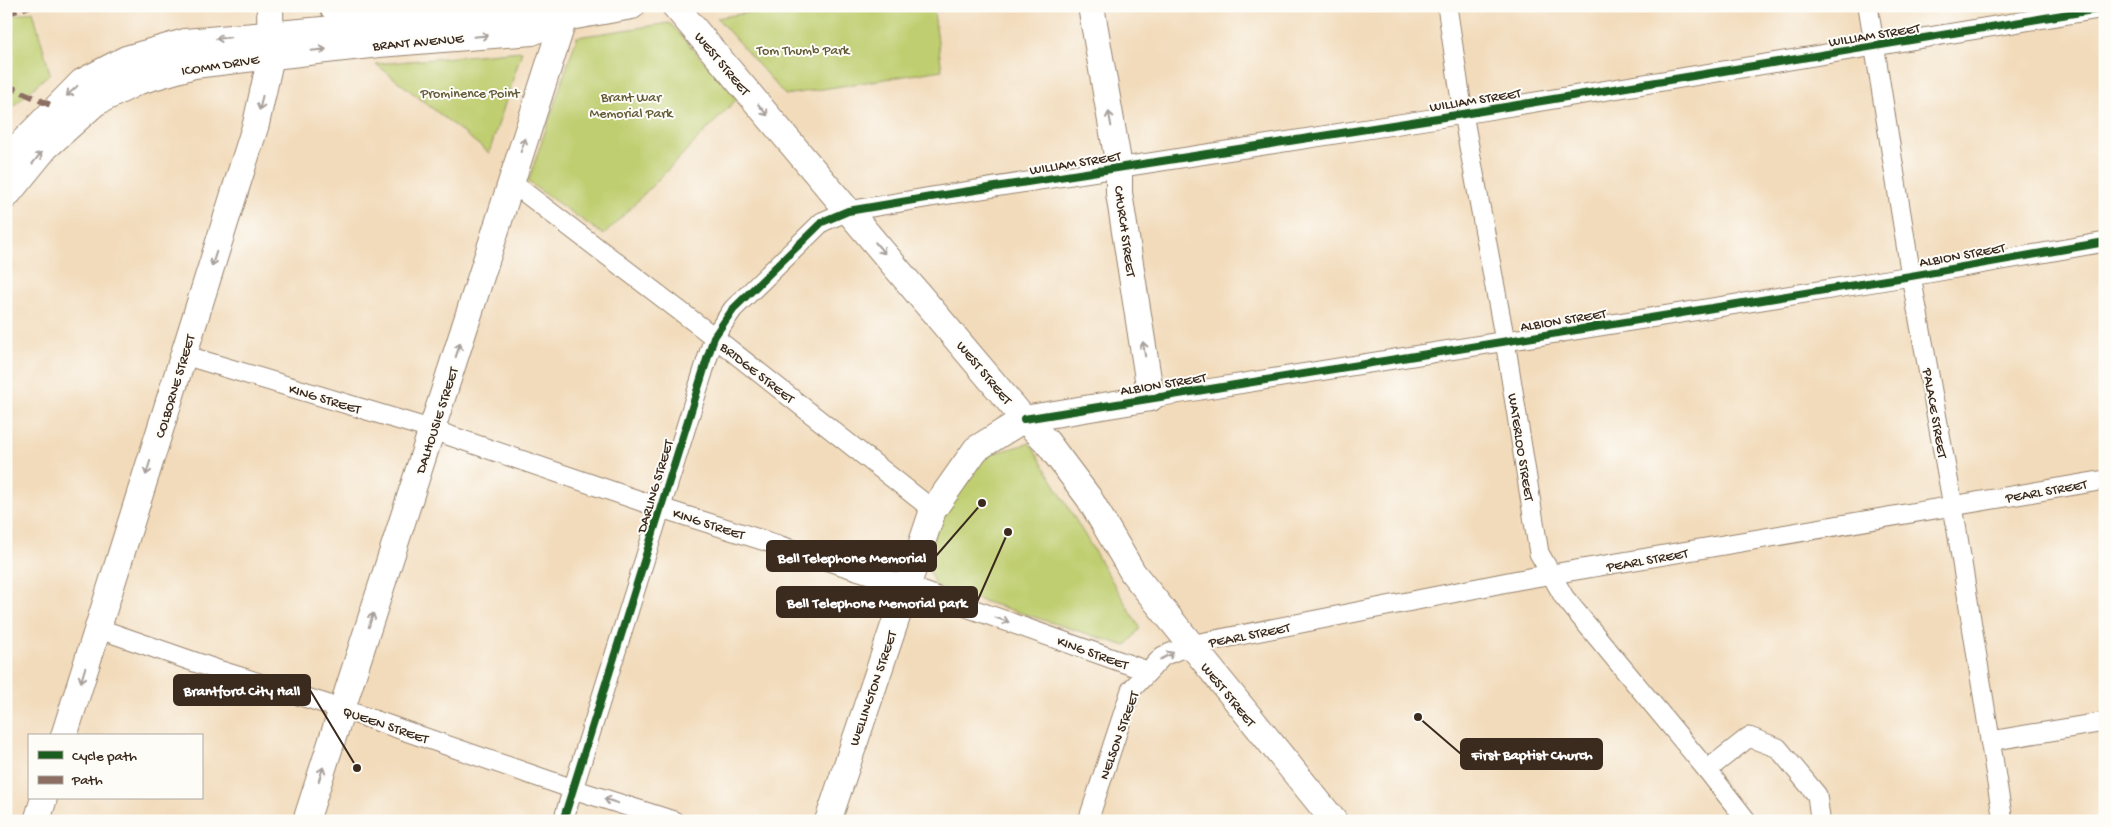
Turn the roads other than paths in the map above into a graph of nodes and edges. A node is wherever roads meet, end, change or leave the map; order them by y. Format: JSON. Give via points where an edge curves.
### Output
{"nodes":[{"id":1,"x":270,"y":6,"type":"edge"},
{"id":2,"x":332,"y":6,"type":"edge"},
{"id":3,"x":632,"y":6,"type":"edge"},
{"id":4,"x":675,"y":6,"type":"edge"},
{"id":5,"x":1091,"y":6,"type":"edge"},
{"id":6,"x":1447,"y":6,"type":"edge"},
{"id":7,"x":1868,"y":6,"type":"edge"},
{"id":8,"x":2105,"y":8,"type":"edge"},
{"id":9,"x":566,"y":12,"type":"edge"},
{"id":10,"x":391,"y":16,"type":"edge"},
{"id":11,"x":271,"y":45,"type":"junction"},
{"id":12,"x":1874,"y":46,"type":"junction"},
{"id":13,"x":1463,"y":114,"type":"junction"},
{"id":14,"x":6,"y":159,"type":"edge"},
{"id":15,"x":1119,"y":168,"type":"junction"},
{"id":16,"x":511,"y":182,"type":"junction"},
{"id":17,"x":6,"y":196,"type":"edge"},
{"id":18,"x":848,"y":211,"type":"junction"},
{"id":19,"x":2105,"y":242,"type":"edge"},
{"id":20,"x":1911,"y":276,"type":"junction"},
{"id":21,"x":714,"y":337,"type":"junction"},
{"id":22,"x":1506,"y":341,"type":"junction"},
{"id":23,"x":184,"y":355,"type":"junction"},
{"id":24,"x":1151,"y":398,"type":"junction"},
{"id":25,"x":1024,"y":419,"type":"junction"},
{"id":26,"x":433,"y":430,"type":"junction"},
{"id":27,"x":2105,"y":480,"type":"edge"},
{"id":28,"x":1953,"y":506,"type":"junction"},
{"id":29,"x":661,"y":508,"type":"junction"},
{"id":30,"x":933,"y":510,"type":"junction"},
{"id":31,"x":1551,"y":575,"type":"junction"},
{"id":32,"x":907,"y":586,"type":"junction"},
{"id":33,"x":97,"y":628,"type":"junction"},
{"id":34,"x":1190,"y":645,"type":"junction"},
{"id":35,"x":1147,"y":671,"type":"junction"},
{"id":36,"x":342,"y":709,"type":"junction"},
{"id":37,"x":2105,"y":722,"type":"edge"},
{"id":38,"x":65,"y":734,"type":"edge"},
{"id":39,"x":1990,"y":741,"type":"junction"},
{"id":40,"x":1707,"y":770,"type":"junction"},
{"id":41,"x":573,"y":788,"type":"junction"},
{"id":42,"x":43,"y":800,"type":"edge"},
{"id":43,"x":37,"y":821,"type":"edge"},
{"id":44,"x":306,"y":821,"type":"edge"},
{"id":45,"x":563,"y":821,"type":"edge"},
{"id":46,"x":674,"y":821,"type":"edge"},
{"id":47,"x":828,"y":821,"type":"edge"},
{"id":48,"x":1088,"y":821,"type":"edge"},
{"id":49,"x":1334,"y":821,"type":"edge"},
{"id":50,"x":1747,"y":821,"type":"edge"},
{"id":51,"x":1817,"y":821,"type":"edge"},
{"id":52,"x":2003,"y":821,"type":"edge"}],
"edges":[{"from":1,"to":11,"type":"main road","name":"COLBORNE STREET"},
{"from":2,"to":10,"type":"main road","via":[[351,15]]},
{"from":3,"to":9,"type":"main road","name":"BRANT AVENUE"},
{"from":4,"to":18,"type":"main road","name":"WEST STREET","one_way":true},
{"from":15,"to":5,"type":"main road","name":"CHURCH STREET","one_way":true},
{"from":6,"to":13,"type":"street","name":"WATERLOO STREET"},
{"from":7,"to":12,"type":"street","name":"PALACE STREET"},
{"from":8,"to":12,"type":"street","name":"WILLIAM STREET"},
{"from":9,"to":10,"type":"main road","name":"BRANT AVENUE"},
{"from":11,"to":9,"type":"main road","name":"BRANT AVENUE","one_way":true,"via":[[532,32]]},
{"from":16,"to":9,"type":"main road","name":"DALHOUSIE STREET","one_way":true},
{"from":10,"to":11,"type":"main road","name":"BRANT AVENUE"},
{"from":11,"to":14,"type":"main road","name":"ICOMM DRIVE","one_way":true,"via":[[185,42],[126,59],[82,82]]},
{"from":17,"to":11,"type":"main road","name":"ICOMM DRIVE","one_way":true,"via":[[46,147],[95,103],[139,82]]},
{"from":11,"to":23,"type":"main road","name":"COLBORNE STREET","one_way":true,"via":[[256,124]]},
{"from":12,"to":13,"type":"street","name":"WILLIAM STREET"},
{"from":12,"to":20,"type":"street","name":"PALACE STREET"},
{"from":13,"to":15,"type":"street","name":"WILLIAM STREET"},
{"from":13,"to":22,"type":"street","name":"WATERLOO STREET"},
{"from":15,"to":18,"type":"street","name":"WILLIAM STREET"},
{"from":24,"to":15,"type":"main road","name":"CHURCH STREET","one_way":true},
{"from":16,"to":21,"type":"street","name":"BRIDGE STREET"},
{"from":26,"to":16,"type":"main road","name":"DALHOUSIE STREET","one_way":true},
{"from":18,"to":21,"type":"street","name":"DARLING STREET","via":[[822,222],[733,309]]},
{"from":18,"to":25,"type":"main road","name":"WEST STREET","one_way":true},
{"from":19,"to":20,"type":"street","name":"ALBION STREET"},
{"from":20,"to":22,"type":"street","name":"ALBION STREET"},
{"from":20,"to":28,"type":"street","name":"PALACE STREET"},
{"from":21,"to":29,"type":"street","name":"DARLING STREET"},
{"from":21,"to":30,"type":"street","name":"BRIDGE STREET"},
{"from":22,"to":24,"type":"street","name":"ALBION STREET"},
{"from":22,"to":31,"type":"street","name":"WATERLOO STREET","via":[[1539,553]]},
{"from":23,"to":26,"type":"street","name":"KING STREET"},
{"from":23,"to":33,"type":"main road","name":"COLBORNE STREET","one_way":true},
{"from":24,"to":25,"type":"main road","name":"ALBION STREET"},
{"from":25,"to":30,"type":"main road","name":"WELLINGTON STREET","via":[[976,449]]},
{"from":25,"to":34,"type":"main road","name":"WEST STREET","via":[[1047,442],[1089,498],[1133,573]]},
{"from":26,"to":29,"type":"street","name":"KING STREET"},
{"from":36,"to":26,"type":"main road","name":"DALHOUSIE STREET","one_way":true},
{"from":27,"to":28,"type":"street","name":"PEARL STREET"},
{"from":28,"to":31,"type":"street","name":"PEARL STREET"},
{"from":28,"to":39,"type":"street","name":"PALACE STREET"},
{"from":29,"to":32,"type":"street","name":"KING STREET"},
{"from":29,"to":41,"type":"street","name":"DARLING STREET"},
{"from":30,"to":32,"type":"main road","name":"WELLINGTON STREET"},
{"from":31,"to":34,"type":"street","name":"PEARL STREET"},
{"from":31,"to":40,"type":"street","name":"WATERLOO STREET","via":[[1564,596]]},
{"from":32,"to":35,"type":"street","name":"KING STREET","one_way":true},
{"from":32,"to":47,"type":"main road","name":"WELLINGTON STREET"},
{"from":33,"to":36,"type":"street","name":"QUEEN STREET"},
{"from":33,"to":38,"type":"main road","name":"COLBORNE STREET","one_way":true},
{"from":35,"to":34,"type":"street","name":"NELSON STREET","one_way":true,"via":[[1163,656]]},
{"from":34,"to":49,"type":"main road","name":"WEST STREET"},
{"from":35,"to":48,"type":"street","name":"NELSON STREET","via":[[1131,690]]},
{"from":36,"to":41,"type":"street","name":"QUEEN STREET"},
{"from":44,"to":36,"type":"main road","name":"DALHOUSIE STREET","one_way":true},
{"from":37,"to":39,"type":"street"},
{"from":39,"to":52,"type":"street","name":"PALACE STREET"},
{"from":40,"to":50,"type":"street","name":"WATERLOO STREET"},
{"from":40,"to":51,"type":"street","via":[[1749,737],[1778,748],[1817,795],[1820,818]]},
{"from":41,"to":45,"type":"street","name":"DARLING STREET"},
{"from":46,"to":41,"type":"street","name":"QUEEN STREET","one_way":true},
{"from":42,"to":43,"type":"main road"}]}
